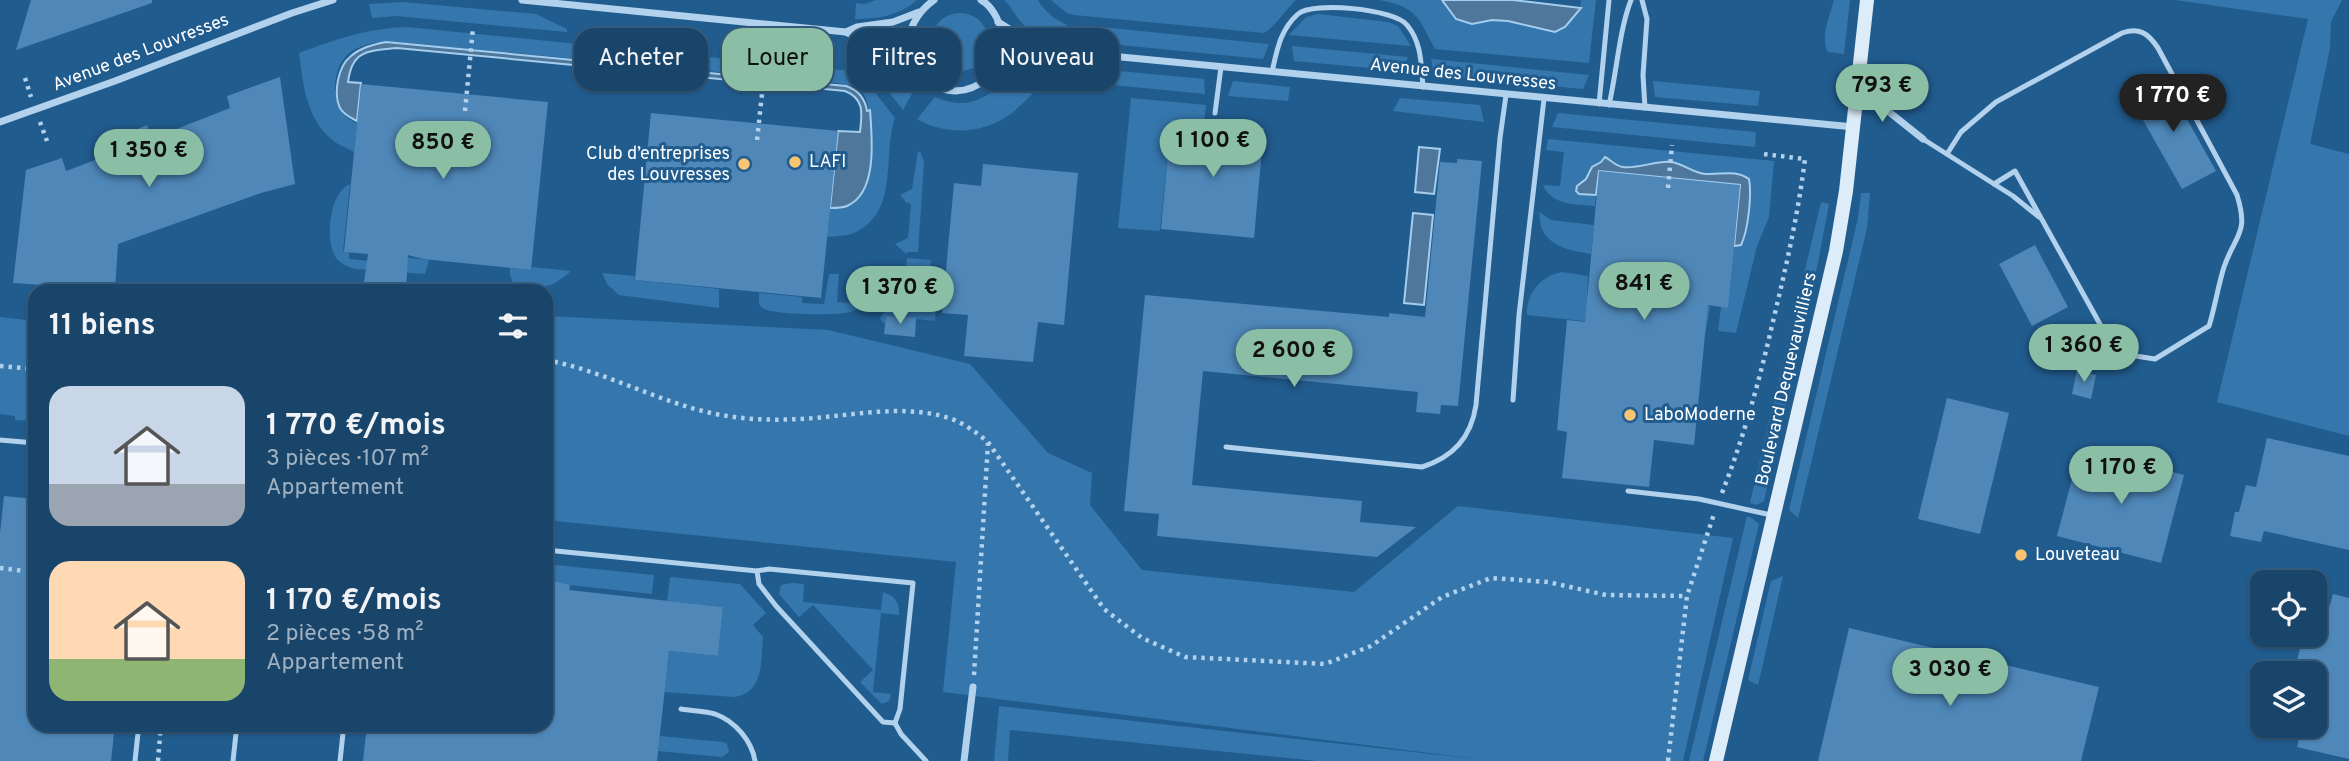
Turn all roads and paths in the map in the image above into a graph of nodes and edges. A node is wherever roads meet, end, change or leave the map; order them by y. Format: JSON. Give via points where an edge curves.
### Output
{"nodes":[{"id":1,"x":333,"y":0,"type":"edge"},
{"id":2,"x":522,"y":0,"type":"edge"},
{"id":3,"x":934,"y":0,"type":"edge"},
{"id":4,"x":1609,"y":0,"type":"edge"},
{"id":5,"x":1631,"y":0,"type":"edge"},
{"id":6,"x":1642,"y":0,"type":"edge"},
{"id":7,"x":1867,"y":0,"type":"edge"},
{"id":8,"x":984,"y":1,"type":"edge"},
{"id":9,"x":920,"y":12,"type":"junction"},
{"id":10,"x":998,"y":22,"type":"junction"},
{"id":11,"x":473,"y":28,"type":"dead end"},
{"id":12,"x":911,"y":28,"type":"edge"},
{"id":13,"x":1000,"y":28,"type":"edge"},
{"id":14,"x":1008,"y":28,"type":"edge"},
{"id":15,"x":846,"y":32,"type":"joint"},
{"id":16,"x":1119,"y":57,"type":"edge"},
{"id":17,"x":1221,"y":67,"type":"junction"},
{"id":18,"x":1272,"y":72,"type":"junction"},
{"id":19,"x":1423,"y":87,"type":"junction"},
{"id":20,"x":1858,"y":88,"type":"junction"},
{"id":21,"x":762,"y":91,"type":"edge"},
{"id":22,"x":1506,"y":95,"type":"junction"},
{"id":23,"x":1545,"y":99,"type":"junction"},
{"id":24,"x":1599,"y":104,"type":"junction"},
{"id":25,"x":1609,"y":105,"type":"junction"},
{"id":26,"x":1646,"y":108,"type":"junction"},
{"id":27,"x":465,"y":111,"type":"dead end"},
{"id":28,"x":1215,"y":113,"type":"dead end"},
{"id":29,"x":0,"y":122,"type":"edge"},
{"id":30,"x":1854,"y":127,"type":"junction"},
{"id":31,"x":1923,"y":139,"type":"joint"},
{"id":32,"x":757,"y":140,"type":"dead end"},
{"id":33,"x":1672,"y":145,"type":"dead end"},
{"id":34,"x":1763,"y":154,"type":"dead end"},
{"id":35,"x":1947,"y":154,"type":"junction"},
{"id":36,"x":1994,"y":184,"type":"junction"},
{"id":37,"x":1668,"y":188,"type":"dead end"},
{"id":38,"x":2042,"y":219,"type":"junction"},
{"id":39,"x":553,"y":361,"type":"edge"},
{"id":40,"x":0,"y":366,"type":"edge"},
{"id":41,"x":28,"y":368,"type":"edge"},
{"id":42,"x":1513,"y":400,"type":"dead end"},
{"id":43,"x":0,"y":440,"type":"edge"},
{"id":44,"x":28,"y":442,"type":"edge"},
{"id":45,"x":988,"y":442,"type":"junction"},
{"id":46,"x":1226,"y":447,"type":"dead end"},
{"id":47,"x":1628,"y":491,"type":"dead end"},
{"id":48,"x":1718,"y":504,"type":"junction"},
{"id":49,"x":1774,"y":515,"type":"junction"},
{"id":50,"x":553,"y":551,"type":"edge"},
{"id":51,"x":0,"y":568,"type":"edge"},
{"id":52,"x":24,"y":571,"type":"dead end"},
{"id":53,"x":757,"y":571,"type":"junction"},
{"id":54,"x":1687,"y":596,"type":"junction"},
{"id":55,"x":973,"y":687,"type":"joint"},
{"id":56,"x":681,"y":709,"type":"dead end"},
{"id":57,"x":895,"y":723,"type":"junction"},
{"id":58,"x":138,"y":732,"type":"edge"},
{"id":59,"x":160,"y":732,"type":"edge"},
{"id":60,"x":236,"y":732,"type":"edge"},
{"id":61,"x":343,"y":732,"type":"edge"},
{"id":62,"x":135,"y":761,"type":"edge"},
{"id":63,"x":158,"y":761,"type":"edge"},
{"id":64,"x":233,"y":761,"type":"edge"},
{"id":65,"x":340,"y":761,"type":"edge"},
{"id":66,"x":755,"y":761,"type":"edge"},
{"id":67,"x":926,"y":761,"type":"edge"},
{"id":68,"x":964,"y":761,"type":"edge"},
{"id":69,"x":1668,"y":761,"type":"edge"},
{"id":70,"x":1716,"y":761,"type":"edge"}],
"edges":[{"from":1,"to":29,"type":"street","name":"Avenue des Louvresses"},
{"from":2,"to":15,"type":"street"},
{"from":3,"to":9,"type":"street"},
{"from":4,"to":24,"type":"lane"},
{"from":5,"to":25,"type":"lane"},
{"from":6,"to":26,"type":"lane","via":[[1647,19]]},
{"from":7,"to":20,"type":"main road","name":"Boulevard Dequevauvilliers"},
{"from":8,"to":10,"type":"street"},
{"from":9,"to":12,"type":"street"},
{"from":9,"to":15,"type":"street"},
{"from":10,"to":13,"type":"street"},
{"from":10,"to":14,"type":"street","name":"Avenue des Louvresses"},
{"from":11,"to":27,"type":"path"},
{"from":16,"to":17,"type":"street","name":"Avenue des Louvresses"},
{"from":17,"to":18,"type":"street","name":"Avenue des Louvresses"},
{"from":17,"to":28,"type":"lane"},
{"from":18,"to":19,"type":"street","name":"Avenue des Louvresses"},
{"from":18,"to":19,"type":"lane","via":[[1282,34],[1304,9],[1378,12],[1401,19],[1413,34],[1420,47]]},
{"from":19,"to":22,"type":"street","name":"Avenue des Louvresses"},
{"from":20,"to":30,"type":"main road","name":"Boulevard Dequevauvilliers"},
{"from":20,"to":31,"type":"street"},
{"from":21,"to":32,"type":"path"},
{"from":22,"to":23,"type":"street","name":"Avenue des Louvresses"},
{"from":22,"to":46,"type":"lane","via":[[1474,421],[1462,442],[1422,467]]},
{"from":23,"to":24,"type":"street","name":"Avenue des Louvresses"},
{"from":23,"to":42,"type":"lane"},
{"from":24,"to":25,"type":"street","name":"Avenue des Louvresses"},
{"from":25,"to":26,"type":"street","name":"Avenue des Louvresses"},
{"from":26,"to":30,"type":"street","name":"Avenue des Louvresses"},
{"from":30,"to":49,"type":"main road","name":"Boulevard Dequevauvilliers","via":[[1836,251]]},
{"from":31,"to":35,"type":"lane"},
{"from":33,"to":37,"type":"path"},
{"from":34,"to":48,"type":"path","via":[[1805,159],[1796,225],[1758,387]]},
{"from":35,"to":36,"type":"lane"},
{"from":35,"to":38,"type":"lane","via":[[1961,132],[1996,102],[2122,33],[2142,31],[2164,60],[2237,195],[2243,215],[2209,326],[2155,359],[2116,353]]},
{"from":36,"to":38,"type":"lane"},
{"from":36,"to":38,"type":"lane","via":[[2015,171]]},
{"from":39,"to":45,"type":"path","via":[[695,410],[771,420],[912,412],[952,419]]},
{"from":40,"to":41,"type":"path"},
{"from":43,"to":44,"type":"lane"},
{"from":45,"to":54,"type":"path","via":[[1104,610],[1142,638],[1185,657],[1325,664],[1371,646],[1442,597],[1491,578],[1548,582],[1606,594]]},
{"from":45,"to":55,"type":"path"},
{"from":47,"to":48,"type":"lane"},
{"from":48,"to":49,"type":"lane"},
{"from":48,"to":54,"type":"path"},
{"from":49,"to":70,"type":"main road","name":"Boulevard Dequevauvilliers"},
{"from":50,"to":53,"type":"lane"},
{"from":51,"to":52,"type":"path"},
{"from":53,"to":57,"type":"lane","via":[[759,584],[776,606],[883,722]]},
{"from":53,"to":57,"type":"lane","via":[[913,583]]},
{"from":54,"to":69,"type":"path"},
{"from":55,"to":68,"type":"street"},
{"from":56,"to":66,"type":"lane","via":[[716,714],[729,722],[743,734]]},
{"from":57,"to":67,"type":"lane"},
{"from":58,"to":62,"type":"lane"},
{"from":59,"to":63,"type":"path"},
{"from":60,"to":64,"type":"lane"},
{"from":61,"to":65,"type":"lane"}]}
